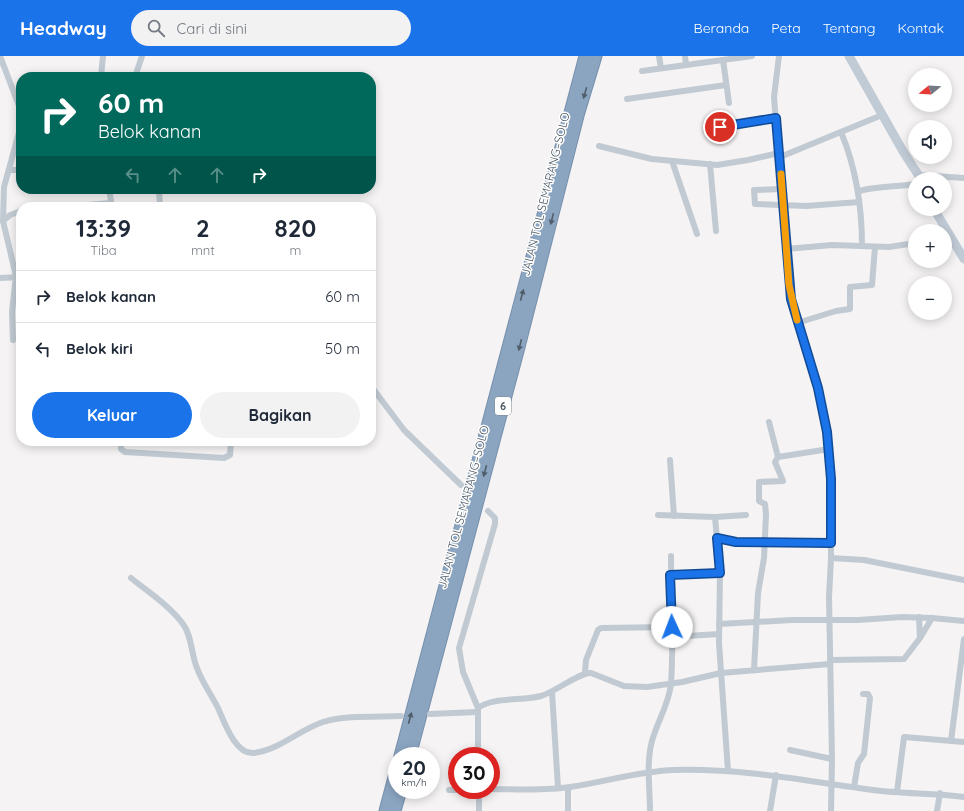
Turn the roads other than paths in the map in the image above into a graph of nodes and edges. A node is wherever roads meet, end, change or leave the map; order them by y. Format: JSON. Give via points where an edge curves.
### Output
{"nodes":[{"id":1,"x":0,"y":56,"type":"edge"},
{"id":2,"x":102,"y":56,"type":"edge"},
{"id":3,"x":142,"y":56,"type":"edge"},
{"id":4,"x":585,"y":56,"type":"edge"},
{"id":5,"x":596,"y":56,"type":"edge"},
{"id":6,"x":659,"y":56,"type":"edge"},
{"id":7,"x":685,"y":56,"type":"edge"},
{"id":8,"x":752,"y":56,"type":"edge"},
{"id":9,"x":779,"y":56,"type":"edge"},
{"id":10,"x":849,"y":56,"type":"edge"},
{"id":11,"x":723,"y":60,"type":"junction"},
{"id":12,"x":686,"y":64,"type":"junction"},
{"id":13,"x":661,"y":68,"type":"junction"},
{"id":14,"x":642,"y":71,"type":"dead end"},
{"id":15,"x":101,"y":72,"type":"edge"},
{"id":16,"x":137,"y":72,"type":"edge"},
{"id":17,"x":726,"y":85,"type":"junction"},
{"id":18,"x":16,"y":98,"type":"edge"},
{"id":19,"x":627,"y":99,"type":"dead end"},
{"id":20,"x":729,"y":103,"type":"dead end"},
{"id":21,"x":882,"y":115,"type":"junction"},
{"id":22,"x":776,"y":118,"type":"junction"},
{"id":23,"x":720,"y":127,"type":"dead end"},
{"id":24,"x":841,"y":132,"type":"junction"},
{"id":25,"x":16,"y":143,"type":"edge"},
{"id":26,"x":599,"y":146,"type":"dead end"},
{"id":27,"x":780,"y":155,"type":"junction"},
{"id":28,"x":672,"y":161,"type":"junction"},
{"id":29,"x":710,"y":164,"type":"junction"},
{"id":30,"x":9,"y":170,"type":"junction"},
{"id":31,"x":16,"y":170,"type":"edge"},
{"id":32,"x":914,"y":172,"type":"edge"},
{"id":33,"x":952,"y":178,"type":"edge"},
{"id":34,"x":964,"y":178,"type":"edge"},
{"id":35,"x":908,"y":182,"type":"edge"},
{"id":36,"x":782,"y":189,"type":"junction"},
{"id":37,"x":859,"y":191,"type":"junction"},
{"id":38,"x":859,"y":202,"type":"junction"},
{"id":39,"x":783,"y":206,"type":"junction"},
{"id":40,"x":16,"y":213,"type":"edge"},
{"id":41,"x":4,"y":221,"type":"junction"},
{"id":42,"x":716,"y":231,"type":"dead end"},
{"id":43,"x":697,"y":234,"type":"dead end"},
{"id":44,"x":952,"y":241,"type":"edge"},
{"id":45,"x":908,"y":244,"type":"edge"},
{"id":46,"x":862,"y":246,"type":"junction"},
{"id":47,"x":875,"y":247,"type":"junction"},
{"id":48,"x":786,"y":249,"type":"junction"},
{"id":49,"x":964,"y":259,"type":"edge"},
{"id":50,"x":16,"y":269,"type":"edge"},
{"id":51,"x":16,"y":277,"type":"edge"},
{"id":52,"x":0,"y":278,"type":"edge"},
{"id":53,"x":16,"y":289,"type":"edge"},
{"id":54,"x":797,"y":323,"type":"junction"},
{"id":55,"x":13,"y":340,"type":"dead end"},
{"id":56,"x":376,"y":393,"type":"edge"},
{"id":57,"x":769,"y":422,"type":"dead end"},
{"id":58,"x":121,"y":446,"type":"edge"},
{"id":59,"x":231,"y":446,"type":"edge"},
{"id":60,"x":829,"y":449,"type":"junction"},
{"id":61,"x":778,"y":457,"type":"junction"},
{"id":62,"x":670,"y":460,"type":"dead end"},
{"id":63,"x":461,"y":485,"type":"dead end"},
{"id":64,"x":488,"y":511,"type":"dead end"},
{"id":65,"x":746,"y":515,"type":"dead end"},
{"id":66,"x":658,"y":516,"type":"dead end"},
{"id":67,"x":674,"y":516,"type":"junction"},
{"id":68,"x":715,"y":517,"type":"junction"},
{"id":69,"x":717,"y":538,"type":"junction"},
{"id":70,"x":765,"y":541,"type":"junction"},
{"id":71,"x":831,"y":543,"type":"junction"},
{"id":72,"x":671,"y":556,"type":"dead end"},
{"id":73,"x":831,"y":558,"type":"junction"},
{"id":74,"x":720,"y":573,"type":"junction"},
{"id":75,"x":670,"y":575,"type":"junction"},
{"id":76,"x":131,"y":578,"type":"dead end"},
{"id":77,"x":964,"y":580,"type":"edge"},
{"id":78,"x":919,"y":617,"type":"junction"},
{"id":79,"x":932,"y":618,"type":"junction"},
{"id":80,"x":829,"y":621,"type":"junction"},
{"id":81,"x":964,"y":621,"type":"edge"},
{"id":82,"x":756,"y":622,"type":"junction"},
{"id":83,"x":719,"y":624,"type":"junction"},
{"id":84,"x":672,"y":627,"type":"junction"},
{"id":85,"x":719,"y":634,"type":"junction"},
{"id":86,"x":672,"y":637,"type":"junction"},
{"id":87,"x":920,"y":638,"type":"junction"},
{"id":88,"x":964,"y":639,"type":"edge"},
{"id":89,"x":830,"y":662,"type":"junction"},
{"id":90,"x":754,"y":670,"type":"junction"},
{"id":91,"x":721,"y":673,"type":"junction"},
{"id":92,"x":585,"y":674,"type":"junction"},
{"id":93,"x":671,"y":684,"type":"junction"},
{"id":94,"x":552,"y":692,"type":"junction"},
{"id":95,"x":863,"y":694,"type":"dead end"},
{"id":96,"x":478,"y":710,"type":"junction"},
{"id":97,"x":430,"y":714,"type":"dead end"},
{"id":98,"x":401,"y":716,"type":"dead end"},
{"id":99,"x":951,"y":741,"type":"junction"},
{"id":100,"x":964,"y":742,"type":"edge"},
{"id":101,"x":402,"y":747,"type":"edge"},
{"id":102,"x":412,"y":747,"type":"edge"},
{"id":103,"x":478,"y":747,"type":"edge"},
{"id":104,"x":790,"y":750,"type":"dead end"},
{"id":105,"x":832,"y":759,"type":"junction"},
{"id":106,"x":728,"y":771,"type":"junction"},
{"id":107,"x":649,"y":772,"type":"junction"},
{"id":108,"x":776,"y":775,"type":"junction"},
{"id":109,"x":832,"y":783,"type":"junction"},
{"id":110,"x":854,"y":787,"type":"junction"},
{"id":111,"x":558,"y":788,"type":"junction"},
{"id":112,"x":568,"y":788,"type":"junction"},
{"id":113,"x":500,"y":789,"type":"edge"},
{"id":114,"x":898,"y":792,"type":"junction"},
{"id":115,"x":940,"y":793,"type":"junction"},
{"id":116,"x":388,"y":797,"type":"edge"},
{"id":117,"x":964,"y":797,"type":"edge"},
{"id":118,"x":398,"y":799,"type":"edge"},
{"id":119,"x":480,"y":799,"type":"edge"},
{"id":120,"x":384,"y":811,"type":"edge"},
{"id":121,"x":395,"y":811,"type":"edge"},
{"id":122,"x":479,"y":811,"type":"edge"},
{"id":123,"x":568,"y":811,"type":"edge"},
{"id":124,"x":650,"y":811,"type":"edge"},
{"id":125,"x":770,"y":811,"type":"edge"},
{"id":126,"x":831,"y":811,"type":"edge"},
{"id":127,"x":937,"y":811,"type":"edge"}],
"edges":[{"from":1,"to":18,"type":"street"},
{"from":2,"to":15,"type":"street"},
{"from":3,"to":16,"type":"street"},
{"from":101,"to":4,"type":"highway","name":"JALAN TOL SEMARANG–SOLO","number":"6","one_way":true},
{"from":5,"to":102,"type":"highway","name":"JALAN TOL SEMARANG–SOLO","number":"6","one_way":true,"via":[[579,112]]},
{"from":6,"to":13,"type":"street"},
{"from":7,"to":12,"type":"street"},
{"from":8,"to":11,"type":"street"},
{"from":9,"to":22,"type":"street","via":[[775,85]]},
{"from":10,"to":21,"type":"main road"},
{"from":11,"to":12,"type":"street"},
{"from":11,"to":17,"type":"street"},
{"from":12,"to":13,"type":"street"},
{"from":13,"to":14,"type":"street"},
{"from":17,"to":19,"type":"street"},
{"from":17,"to":20,"type":"street"},
{"from":21,"to":24,"type":"street"},
{"from":21,"to":32,"type":"main road"},
{"from":22,"to":23,"type":"street"},
{"from":22,"to":27,"type":"street"},
{"from":24,"to":27,"type":"street"},
{"from":24,"to":37,"type":"street"},
{"from":25,"to":30,"type":"street"},
{"from":26,"to":28,"type":"street","via":[[634,156]]},
{"from":27,"to":29,"type":"street","via":[[729,164]]},
{"from":27,"to":36,"type":"street"},
{"from":28,"to":29,"type":"street"},
{"from":28,"to":43,"type":"street"},
{"from":29,"to":42,"type":"street"},
{"from":30,"to":31,"type":"street"},
{"from":30,"to":41,"type":"street","via":[[4,187]]},
{"from":33,"to":34,"type":"street"},
{"from":35,"to":37,"type":"street","via":[[895,187],[882,186]]},
{"from":36,"to":39,"type":"street"},
{"from":36,"to":39,"type":"street","via":[[754,190],[755,204]]},
{"from":37,"to":38,"type":"street"},
{"from":38,"to":39,"type":"street"},
{"from":38,"to":46,"type":"street"},
{"from":39,"to":48,"type":"street"},
{"from":40,"to":41,"type":"street"},
{"from":41,"to":50,"type":"street"},
{"from":44,"to":49,"type":"main road"},
{"from":45,"to":47,"type":"street"},
{"from":46,"to":47,"type":"street"},
{"from":46,"to":48,"type":"street","via":[[832,245]]},
{"from":47,"to":54,"type":"street","via":[[872,285],[850,287],[850,309]]},
{"from":48,"to":54,"type":"street","via":[[789,285]]},
{"from":51,"to":52,"type":"street"},
{"from":53,"to":55,"type":"street","via":[[12,312]]},
{"from":54,"to":60,"type":"street","via":[[822,405]]},
{"from":56,"to":63,"type":"street","via":[[404,430]]},
{"from":57,"to":61,"type":"street"},
{"from":58,"to":59,"type":"street","via":[[121,450],[125,452],[224,458],[230,455]]},
{"from":60,"to":61,"type":"street"},
{"from":60,"to":71,"type":"street"},
{"from":61,"to":70,"type":"street","via":[[775,462],[783,481],[759,482],[759,501],[766,507]]},
{"from":62,"to":67,"type":"street"},
{"from":64,"to":96,"type":"street","via":[[495,518],[495,524],[459,648],[463,672]]},
{"from":65,"to":68,"type":"street"},
{"from":66,"to":67,"type":"street"},
{"from":67,"to":68,"type":"street"},
{"from":68,"to":69,"type":"street"},
{"from":69,"to":70,"type":"street","via":[[736,542]]},
{"from":69,"to":74,"type":"street"},
{"from":70,"to":71,"type":"street"},
{"from":70,"to":82,"type":"street"},
{"from":71,"to":73,"type":"street"},
{"from":72,"to":75,"type":"street"},
{"from":73,"to":77,"type":"street","via":[[864,560]]},
{"from":73,"to":80,"type":"street"},
{"from":74,"to":75,"type":"street"},
{"from":74,"to":83,"type":"street"},
{"from":75,"to":84,"type":"street"},
{"from":76,"to":98,"type":"street","via":[[184,625],[196,666],[207,691],[234,741],[245,751],[259,752],[286,742],[323,722]]},
{"from":78,"to":79,"type":"street"},
{"from":78,"to":80,"type":"street"},
{"from":78,"to":87,"type":"street"},
{"from":79,"to":81,"type":"street"},
{"from":79,"to":87,"type":"street"},
{"from":80,"to":82,"type":"street"},
{"from":80,"to":89,"type":"street"},
{"from":82,"to":83,"type":"street"},
{"from":82,"to":90,"type":"street"},
{"from":83,"to":85,"type":"street"},
{"from":84,"to":86,"type":"street"},
{"from":84,"to":92,"type":"street","via":[[598,630],[586,660]]},
{"from":85,"to":86,"type":"street"},
{"from":85,"to":91,"type":"street"},
{"from":86,"to":93,"type":"street"},
{"from":87,"to":89,"type":"street","via":[[904,659]]},
{"from":88,"to":99,"type":"street"},
{"from":89,"to":90,"type":"street"},
{"from":89,"to":105,"type":"street"},
{"from":90,"to":91,"type":"street"},
{"from":91,"to":93,"type":"street"},
{"from":91,"to":106,"type":"street"},
{"from":92,"to":93,"type":"street","via":[[591,673],[624,686]]},
{"from":92,"to":94,"type":"street"},
{"from":93,"to":107,"type":"street","via":[[652,741]]},
{"from":94,"to":96,"type":"street","via":[[489,703]]},
{"from":94,"to":111,"type":"street"},
{"from":95,"to":110,"type":"street","via":[[868,694],[870,698],[864,754],[858,763]]},
{"from":96,"to":97,"type":"street"},
{"from":96,"to":103,"type":"street"},
{"from":99,"to":100,"type":"street"},
{"from":99,"to":114,"type":"street","via":[[904,737]]},
{"from":104,"to":105,"type":"street"},
{"from":105,"to":109,"type":"street"},
{"from":106,"to":107,"type":"street"},
{"from":106,"to":108,"type":"street"},
{"from":107,"to":112,"type":"street"},
{"from":107,"to":124,"type":"street"},
{"from":108,"to":109,"type":"street"},
{"from":108,"to":125,"type":"street"},
{"from":109,"to":110,"type":"street"},
{"from":109,"to":126,"type":"street"},
{"from":110,"to":114,"type":"street"},
{"from":111,"to":112,"type":"street"},
{"from":111,"to":113,"type":"street"},
{"from":112,"to":123,"type":"street"},
{"from":114,"to":115,"type":"street"},
{"from":115,"to":117,"type":"street"},
{"from":115,"to":127,"type":"street"},
{"from":116,"to":120,"type":"highway"},
{"from":118,"to":121,"type":"highway"},
{"from":119,"to":122,"type":"street"}]}
